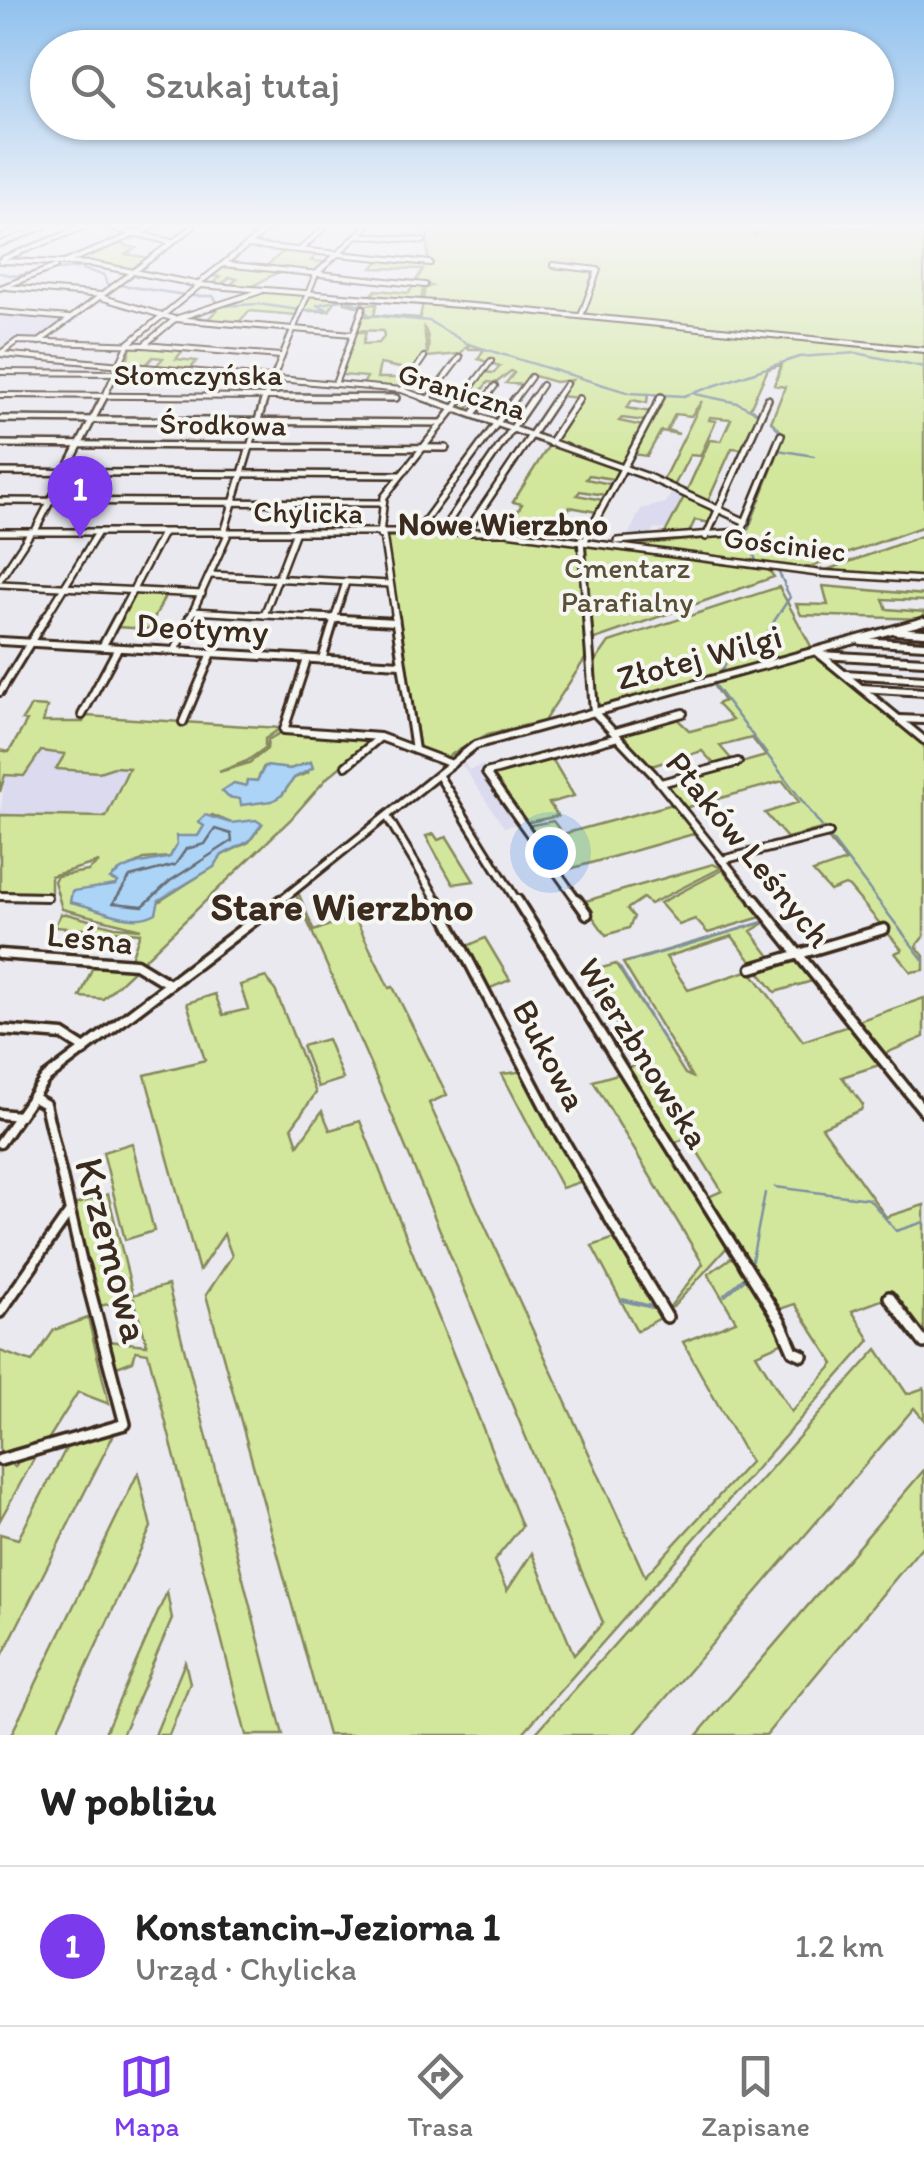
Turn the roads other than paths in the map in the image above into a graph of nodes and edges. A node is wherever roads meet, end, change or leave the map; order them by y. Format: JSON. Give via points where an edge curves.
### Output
{"nodes":[{"id":1,"x":84,"y":308,"type":"edge"},
{"id":2,"x":137,"y":308,"type":"edge"},
{"id":3,"x":171,"y":308,"type":"edge"},
{"id":4,"x":208,"y":308,"type":"edge"},
{"id":5,"x":302,"y":308,"type":"edge"},
{"id":6,"x":363,"y":308,"type":"dead end"},
{"id":7,"x":490,"y":308,"type":"edge"},
{"id":8,"x":584,"y":308,"type":"edge"},
{"id":9,"x":0,"y":312,"type":"edge"},
{"id":10,"x":162,"y":316,"type":"junction"},
{"id":11,"x":581,"y":316,"type":"junction"},
{"id":12,"x":70,"y":318,"type":"junction"},
{"id":13,"x":175,"y":319,"type":"junction"},
{"id":14,"x":293,"y":328,"type":"junction"},
{"id":15,"x":353,"y":334,"type":"junction"},
{"id":16,"x":38,"y":343,"type":"junction"},
{"id":17,"x":128,"y":344,"type":"junction"},
{"id":18,"x":144,"y":345,"type":"junction"},
{"id":19,"x":924,"y":350,"type":"edge"},
{"id":20,"x":0,"y":354,"type":"edge"},
{"id":21,"x":280,"y":356,"type":"junction"},
{"id":22,"x":460,"y":357,"type":"dead end"},
{"id":23,"x":424,"y":358,"type":"dead end"},
{"id":24,"x":490,"y":361,"type":"dead end"},
{"id":25,"x":121,"y":365,"type":"junction"},
{"id":26,"x":0,"y":372,"type":"edge"},
{"id":27,"x":117,"y":373,"type":"junction"},
{"id":28,"x":531,"y":376,"type":"dead end"},
{"id":29,"x":271,"y":378,"type":"junction"},
{"id":30,"x":336,"y":384,"type":"junction"},
{"id":31,"x":566,"y":384,"type":"dead end"},
{"id":32,"x":495,"y":386,"type":"dead end"},
{"id":33,"x":542,"y":386,"type":"dead end"},
{"id":34,"x":402,"y":390,"type":"junction"},
{"id":35,"x":0,"y":395,"type":"edge"},
{"id":36,"x":106,"y":396,"type":"junction"},
{"id":37,"x":265,"y":397,"type":"junction"},
{"id":38,"x":660,"y":397,"type":"dead end"},
{"id":39,"x":396,"y":398,"type":"dead end"},
{"id":40,"x":579,"y":398,"type":"dead end"},
{"id":41,"x":428,"y":399,"type":"junction"},
{"id":42,"x":768,"y":400,"type":"dead end"},
{"id":43,"x":454,"y":408,"type":"junction"},
{"id":44,"x":472,"y":414,"type":"junction"},
{"id":45,"x":0,"y":419,"type":"edge"},
{"id":46,"x":94,"y":420,"type":"junction"},
{"id":47,"x":258,"y":421,"type":"junction"},
{"id":48,"x":442,"y":422,"type":"junction"},
{"id":49,"x":496,"y":423,"type":"junction"},
{"id":50,"x":512,"y":429,"type":"junction"},
{"id":51,"x":781,"y":435,"type":"dead end"},
{"id":52,"x":532,"y":436,"type":"junction"},
{"id":53,"x":0,"y":444,"type":"edge"},
{"id":54,"x":550,"y":444,"type":"junction"},
{"id":55,"x":81,"y":445,"type":"junction"},
{"id":56,"x":250,"y":446,"type":"junction"},
{"id":57,"x":421,"y":448,"type":"junction"},
{"id":58,"x":446,"y":448,"type":"dead end"},
{"id":59,"x":622,"y":469,"type":"junction"},
{"id":60,"x":0,"y":472,"type":"edge"},
{"id":61,"x":67,"y":472,"type":"junction"},
{"id":62,"x":242,"y":473,"type":"junction"},
{"id":63,"x":400,"y":476,"type":"junction"},
{"id":64,"x":383,"y":500,"type":"junction"},
{"id":65,"x":0,"y":501,"type":"edge"},
{"id":66,"x":51,"y":501,"type":"junction"},
{"id":67,"x":234,"y":502,"type":"junction"},
{"id":68,"x":718,"y":509,"type":"junction"},
{"id":69,"x":746,"y":522,"type":"junction"},
{"id":70,"x":33,"y":530,"type":"junction"},
{"id":71,"x":0,"y":532,"type":"edge"},
{"id":72,"x":97,"y":532,"type":"junction"},
{"id":73,"x":466,"y":532,"type":"junction"},
{"id":74,"x":163,"y":533,"type":"junction"},
{"id":75,"x":226,"y":533,"type":"junction"},
{"id":76,"x":295,"y":534,"type":"junction"},
{"id":77,"x":416,"y":534,"type":"junction"},
{"id":78,"x":440,"y":534,"type":"junction"},
{"id":79,"x":381,"y":535,"type":"junction"},
{"id":80,"x":706,"y":537,"type":"junction"},
{"id":81,"x":583,"y":540,"type":"junction"},
{"id":82,"x":605,"y":540,"type":"dead end"},
{"id":83,"x":632,"y":544,"type":"junction"},
{"id":84,"x":210,"y":576,"type":"junction"},
{"id":85,"x":278,"y":579,"type":"junction"},
{"id":86,"x":924,"y":580,"type":"edge"},
{"id":87,"x":0,"y":581,"type":"edge"},
{"id":88,"x":346,"y":582,"type":"junction"},
{"id":89,"x":390,"y":584,"type":"junction"},
{"id":90,"x":64,"y":587,"type":"junction"},
{"id":91,"x":133,"y":591,"type":"junction"},
{"id":92,"x":202,"y":594,"type":"junction"},
{"id":93,"x":193,"y":612,"type":"junction"},
{"id":94,"x":264,"y":615,"type":"junction"},
{"id":95,"x":336,"y":619,"type":"junction"},
{"id":96,"x":924,"y":621,"type":"edge"},
{"id":97,"x":395,"y":622,"type":"junction"},
{"id":98,"x":890,"y":631,"type":"junction"},
{"id":99,"x":924,"y":633,"type":"edge"},
{"id":100,"x":855,"y":640,"type":"junction"},
{"id":101,"x":0,"y":641,"type":"edge"},
{"id":102,"x":30,"y":643,"type":"junction"},
{"id":103,"x":924,"y":645,"type":"edge"},
{"id":104,"x":102,"y":647,"type":"junction"},
{"id":105,"x":118,"y":648,"type":"junction"},
{"id":106,"x":175,"y":651,"type":"junction"},
{"id":107,"x":212,"y":653,"type":"junction"},
{"id":108,"x":819,"y":653,"type":"junction"},
{"id":109,"x":307,"y":659,"type":"junction"},
{"id":110,"x":322,"y":660,"type":"junction"},
{"id":111,"x":924,"y":662,"type":"edge"},
{"id":112,"x":402,"y":664,"type":"junction"},
{"id":113,"x":844,"y":674,"type":"junction"},
{"id":114,"x":924,"y":679,"type":"edge"},
{"id":115,"x":861,"y":688,"type":"junction"},
{"id":116,"x":0,"y":692,"type":"edge"},
{"id":117,"x":924,"y":692,"type":"edge"},
{"id":118,"x":594,"y":712,"type":"junction"},
{"id":119,"x":683,"y":712,"type":"dead end"},
{"id":120,"x":82,"y":715,"type":"dead end"},
{"id":121,"x":897,"y":719,"type":"junction"},
{"id":122,"x":924,"y":720,"type":"edge"},
{"id":123,"x":183,"y":722,"type":"dead end"},
{"id":124,"x":617,"y":735,"type":"junction"},
{"id":125,"x":380,"y":738,"type":"junction"},
{"id":126,"x":924,"y":740,"type":"edge"},
{"id":127,"x":414,"y":750,"type":"junction"},
{"id":128,"x":738,"y":762,"type":"dead end"},
{"id":129,"x":453,"y":764,"type":"junction"},
{"id":130,"x":346,"y":766,"type":"dead end"},
{"id":131,"x":439,"y":776,"type":"junction"},
{"id":132,"x":661,"y":784,"type":"junction"},
{"id":133,"x":388,"y":818,"type":"junction"},
{"id":134,"x":829,"y":832,"type":"dead end"},
{"id":135,"x":722,"y":860,"type":"junction"},
{"id":136,"x":0,"y":896,"type":"edge"},
{"id":137,"x":46,"y":897,"type":"dead end"},
{"id":138,"x":588,"y":914,"type":"dead end"},
{"id":139,"x":884,"y":929,"type":"dead end"},
{"id":140,"x":0,"y":954,"type":"edge"},
{"id":141,"x":799,"y":955,"type":"junction"},
{"id":142,"x":752,"y":968,"type":"dead end"},
{"id":143,"x":169,"y":984,"type":"junction"},
{"id":144,"x":0,"y":1030,"type":"edge"},
{"id":145,"x":85,"y":1049,"type":"junction"},
{"id":146,"x":34,"y":1098,"type":"junction"},
{"id":147,"x":924,"y":1111,"type":"edge"},
{"id":148,"x":0,"y":1114,"type":"edge"},
{"id":149,"x":20,"y":1116,"type":"junction"},
{"id":150,"x":0,"y":1143,"type":"edge"},
{"id":151,"x":68,"y":1212,"type":"junction"},
{"id":152,"x":72,"y":1226,"type":"junction"},
{"id":153,"x":57,"y":1229,"type":"junction"},
{"id":154,"x":889,"y":1297,"type":"dead end"},
{"id":155,"x":0,"y":1312,"type":"edge"},
{"id":156,"x":666,"y":1317,"type":"dead end"},
{"id":157,"x":924,"y":1343,"type":"edge"},
{"id":158,"x":802,"y":1355,"type":"dead end"},
{"id":159,"x":0,"y":1460,"type":"edge"}],
"edges":[{"from":1,"to":12,"type":"street"},
{"from":2,"to":10,"type":"street"},
{"from":3,"to":10,"type":"street"},
{"from":4,"to":13,"type":"street"},
{"from":5,"to":14,"type":"street"},
{"from":6,"to":15,"type":"street"},
{"from":7,"to":11,"type":"street"},
{"from":8,"to":11,"type":"street"},
{"from":9,"to":12,"type":"street"},
{"from":10,"to":13,"type":"street"},
{"from":10,"to":17,"type":"street"},
{"from":11,"to":19,"type":"street"},
{"from":12,"to":16,"type":"street"},
{"from":13,"to":14,"type":"street"},
{"from":13,"to":18,"type":"street"},
{"from":14,"to":15,"type":"street"},
{"from":14,"to":21,"type":"street"},
{"from":15,"to":30,"type":"street"},
{"from":16,"to":17,"type":"street"},
{"from":16,"to":20,"type":"street","via":[[18,341]]},
{"from":17,"to":18,"type":"street"},
{"from":17,"to":25,"type":"street"},
{"from":18,"to":21,"type":"street"},
{"from":20,"to":25,"type":"street","name":"Graniczna"},
{"from":21,"to":29,"type":"street"},
{"from":22,"to":41,"type":"street"},
{"from":23,"to":34,"type":"street"},
{"from":24,"to":43,"type":"street"},
{"from":25,"to":27,"type":"street"},
{"from":25,"to":29,"type":"street","name":"Graniczna"},
{"from":26,"to":27,"type":"street"},
{"from":27,"to":36,"type":"street"},
{"from":28,"to":49,"type":"street"},
{"from":29,"to":30,"type":"street","name":"Graniczna"},
{"from":29,"to":37,"type":"street"},
{"from":30,"to":34,"type":"street","name":"Graniczna"},
{"from":31,"to":52,"type":"street"},
{"from":32,"to":44,"type":"street"},
{"from":33,"to":50,"type":"street"},
{"from":34,"to":41,"type":"street","name":"Graniczna"},
{"from":35,"to":36,"type":"street","name":"Słomczyńska"},
{"from":36,"to":37,"type":"street","name":"Słomczyńska"},
{"from":36,"to":46,"type":"street"},
{"from":37,"to":39,"type":"street","name":"Słomczyńska"},
{"from":37,"to":47,"type":"street"},
{"from":38,"to":59,"type":"street"},
{"from":40,"to":54,"type":"street","name":"Graniczna"},
{"from":41,"to":43,"type":"street","name":"Graniczna"},
{"from":42,"to":68,"type":"street"},
{"from":43,"to":44,"type":"street","name":"Graniczna"},
{"from":43,"to":48,"type":"street"},
{"from":44,"to":49,"type":"street","name":"Graniczna"},
{"from":45,"to":46,"type":"street"},
{"from":46,"to":47,"type":"street"},
{"from":46,"to":55,"type":"street"},
{"from":47,"to":48,"type":"street"},
{"from":47,"to":56,"type":"street"},
{"from":48,"to":57,"type":"street"},
{"from":49,"to":50,"type":"street","name":"Graniczna"},
{"from":49,"to":77,"type":"street"},
{"from":50,"to":52,"type":"street","name":"Graniczna"},
{"from":50,"to":78,"type":"street"},
{"from":51,"to":69,"type":"street"},
{"from":52,"to":54,"type":"street","name":"Graniczna"},
{"from":52,"to":73,"type":"street"},
{"from":53,"to":55,"type":"street","name":"Środkowa"},
{"from":54,"to":59,"type":"street","name":"Graniczna"},
{"from":55,"to":56,"type":"street","name":"Środkowa"},
{"from":55,"to":61,"type":"street"},
{"from":56,"to":57,"type":"street","name":"Środkowa"},
{"from":56,"to":62,"type":"street"},
{"from":57,"to":58,"type":"street","name":"Środkowa"},
{"from":57,"to":63,"type":"street"},
{"from":59,"to":68,"type":"street","name":"Graniczna"},
{"from":59,"to":81,"type":"street"},
{"from":60,"to":61,"type":"street"},
{"from":61,"to":62,"type":"street"},
{"from":61,"to":66,"type":"street"},
{"from":62,"to":63,"type":"street"},
{"from":62,"to":67,"type":"street"},
{"from":63,"to":64,"type":"street"},
{"from":64,"to":67,"type":"street"},
{"from":64,"to":79,"type":"street"},
{"from":65,"to":66,"type":"street"},
{"from":66,"to":67,"type":"street"},
{"from":66,"to":70,"type":"street"},
{"from":67,"to":75,"type":"street"},
{"from":68,"to":69,"type":"street","name":"Graniczna"},
{"from":68,"to":80,"type":"street"},
{"from":69,"to":80,"type":"street","via":[[740,533]]},
{"from":70,"to":71,"type":"street","name":"Chylicka"},
{"from":70,"to":72,"type":"street","name":"Chylicka"},
{"from":70,"to":87,"type":"street"},
{"from":72,"to":74,"type":"street","name":"Chylicka"},
{"from":72,"to":90,"type":"street"},
{"from":73,"to":78,"type":"street","name":"Chylicka"},
{"from":73,"to":81,"type":"street","name":"Chylicka"},
{"from":74,"to":75,"type":"street","name":"Chylicka"},
{"from":74,"to":91,"type":"street"},
{"from":75,"to":76,"type":"street","name":"Chylicka"},
{"from":75,"to":84,"type":"street"},
{"from":76,"to":79,"type":"street","name":"Chylicka"},
{"from":76,"to":85,"type":"street"},
{"from":77,"to":78,"type":"street","name":"Chylicka"},
{"from":77,"to":79,"type":"street","name":"Chylicka"},
{"from":79,"to":89,"type":"street"},
{"from":80,"to":83,"type":"street"},
{"from":81,"to":83,"type":"street","name":"Gościniec"},
{"from":81,"to":118,"type":"street"},
{"from":82,"to":83,"type":"street"},
{"from":83,"to":86,"type":"street","name":"Gościniec","via":[[818,573]]},
{"from":84,"to":85,"type":"street"},
{"from":84,"to":92,"type":"street"},
{"from":85,"to":88,"type":"street"},
{"from":85,"to":94,"type":"street"},
{"from":87,"to":90,"type":"street"},
{"from":88,"to":89,"type":"street"},
{"from":88,"to":95,"type":"street"},
{"from":89,"to":97,"type":"street"},
{"from":90,"to":91,"type":"street"},
{"from":90,"to":102,"type":"street"},
{"from":91,"to":92,"type":"street"},
{"from":91,"to":104,"type":"street"},
{"from":92,"to":93,"type":"street"},
{"from":93,"to":94,"type":"street"},
{"from":93,"to":106,"type":"street"},
{"from":94,"to":95,"type":"street"},
{"from":95,"to":97,"type":"street"},
{"from":95,"to":110,"type":"street"},
{"from":96,"to":98,"type":"street"},
{"from":97,"to":112,"type":"street"},
{"from":98,"to":99,"type":"street"},
{"from":98,"to":100,"type":"street"},
{"from":100,"to":103,"type":"street"},
{"from":100,"to":108,"type":"street"},
{"from":101,"to":102,"type":"street","name":"Deotymy"},
{"from":102,"to":104,"type":"street","name":"Deotymy"},
{"from":102,"to":116,"type":"street"},
{"from":104,"to":105,"type":"street","name":"Deotymy"},
{"from":105,"to":106,"type":"street","name":"Deotymy"},
{"from":105,"to":120,"type":"street"},
{"from":106,"to":107,"type":"street","name":"Deotymy"},
{"from":107,"to":109,"type":"street","name":"Deotymy"},
{"from":107,"to":123,"type":"street"},
{"from":108,"to":111,"type":"street","name":"Złotej Wilgi"},
{"from":108,"to":113,"type":"street"},
{"from":108,"to":118,"type":"street","name":"Złotej Wilgi"},
{"from":109,"to":110,"type":"street","name":"Deotymy"},
{"from":109,"to":125,"type":"street","via":[[284,730]]},
{"from":110,"to":112,"type":"street","name":"Deotymy"},
{"from":112,"to":127,"type":"street"},
{"from":113,"to":114,"type":"street"},
{"from":113,"to":115,"type":"street"},
{"from":115,"to":117,"type":"street"},
{"from":115,"to":121,"type":"street"},
{"from":118,"to":124,"type":"street","name":"Ptaków Leśnych"},
{"from":118,"to":129,"type":"street","via":[[479,743]]},
{"from":119,"to":124,"type":"street"},
{"from":121,"to":122,"type":"street"},
{"from":121,"to":126,"type":"street"},
{"from":124,"to":132,"type":"street","name":"Ptaków Leśnych"},
{"from":124,"to":138,"type":"street","via":[[486,774]]},
{"from":125,"to":127,"type":"street"},
{"from":125,"to":130,"type":"street"},
{"from":127,"to":129,"type":"street"},
{"from":128,"to":132,"type":"street"},
{"from":129,"to":131,"type":"street"},
{"from":131,"to":133,"type":"street"},
{"from":131,"to":158,"type":"street","name":"Wierzbnowska","via":[[793,1351]]},
{"from":132,"to":135,"type":"street","name":"Ptaków Leśnych"},
{"from":133,"to":143,"type":"street"},
{"from":133,"to":156,"type":"street","name":"Bukowa"},
{"from":134,"to":135,"type":"street"},
{"from":135,"to":141,"type":"street","name":"Ptaków Leśnych"},
{"from":136,"to":137,"type":"street"},
{"from":139,"to":141,"type":"street"},
{"from":140,"to":143,"type":"street","name":"Leśna","via":[[136,964]]},
{"from":141,"to":142,"type":"street"},
{"from":141,"to":147,"type":"street","name":"Ptaków Leśnych"},
{"from":143,"to":145,"type":"street"},
{"from":144,"to":145,"type":"street","via":[[63,1035]]},
{"from":145,"to":146,"type":"street","via":[[50,1075]]},
{"from":146,"to":149,"type":"street"},
{"from":146,"to":151,"type":"street","name":"Krzemowa","via":[[45,1104]]},
{"from":148,"to":149,"type":"street"},
{"from":149,"to":150,"type":"street"},
{"from":151,"to":152,"type":"street","name":"Krzemowa"},
{"from":151,"to":153,"type":"street"},
{"from":152,"to":153,"type":"street"},
{"from":152,"to":159,"type":"street","name":"Krzemowa","via":[[126,1424]]},
{"from":153,"to":155,"type":"street"},
{"from":154,"to":157,"type":"street"}]}
